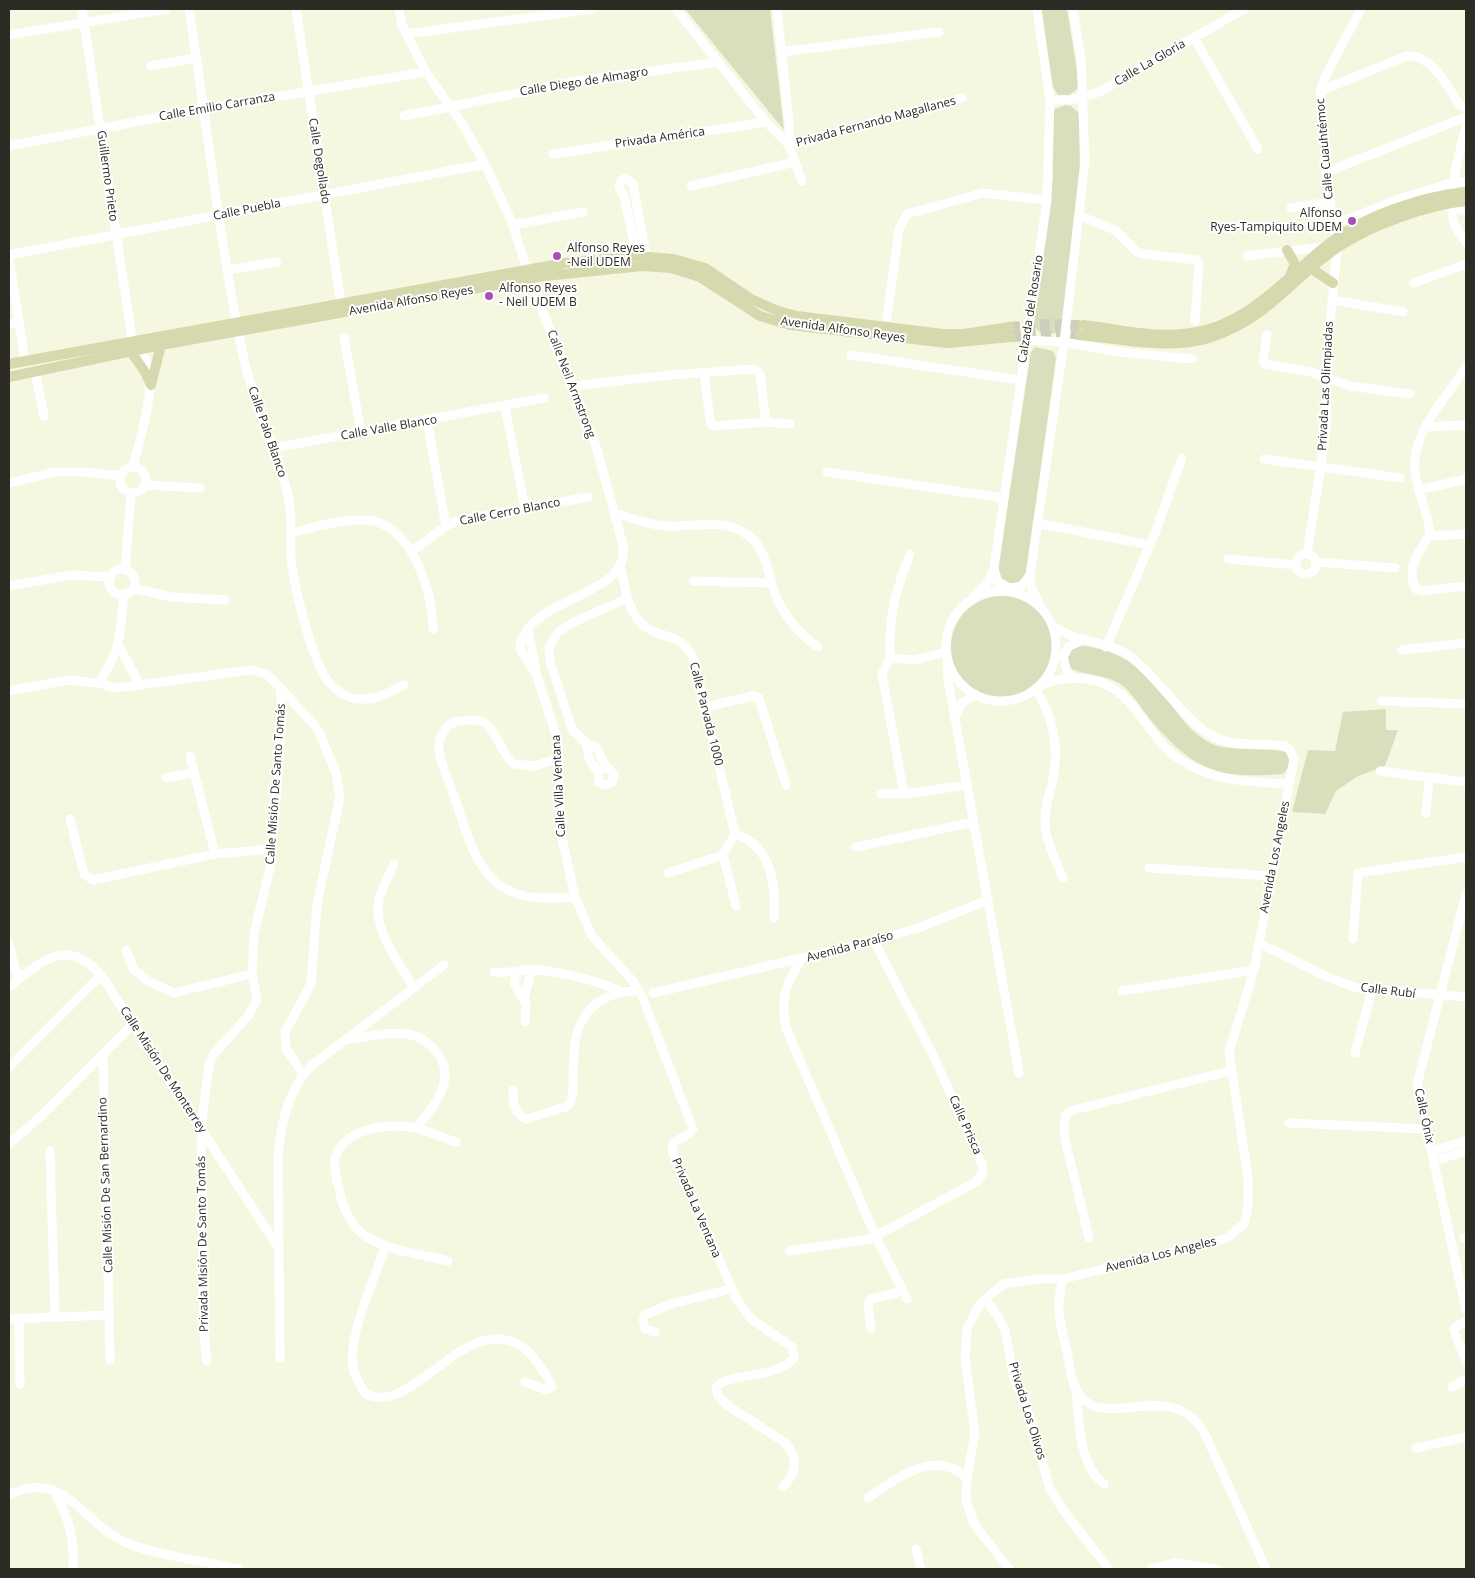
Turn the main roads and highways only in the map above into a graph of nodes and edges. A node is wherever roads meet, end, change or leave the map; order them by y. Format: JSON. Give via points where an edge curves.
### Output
{"nodes":[{"id":1,"x":1466,"y":192,"type":"edge"},
{"id":2,"x":1466,"y":201,"type":"edge"},
{"id":3,"x":1350,"y":235,"type":"junction"},
{"id":4,"x":1336,"y":243,"type":"junction"},
{"id":5,"x":1288,"y":250,"type":"road end"},
{"id":6,"x":1312,"y":269,"type":"junction"},
{"id":7,"x":528,"y":275,"type":"junction"},
{"id":8,"x":1290,"y":277,"type":"junction"},
{"id":9,"x":1333,"y":283,"type":"road end"},
{"id":10,"x":238,"y":327,"type":"junction"},
{"id":11,"x":161,"y":345,"type":"junction"},
{"id":12,"x":135,"y":348,"type":"junction"},
{"id":13,"x":26,"y":361,"type":"junction"},
{"id":14,"x":9,"y":364,"type":"edge"},
{"id":15,"x":9,"y":368,"type":"edge"},
{"id":16,"x":9,"y":377,"type":"edge"}],
"edges":[{"from":1,"to":3,"type":"main road","via":[[1442,195],[1403,207]]},
{"from":2,"to":3,"type":"main road"},
{"from":3,"to":4,"type":"main road"},
{"from":4,"to":6,"type":"main road"},
{"from":4,"to":8,"type":"main road","via":[[1325,247]]},
{"from":5,"to":8,"type":"main road","via":[[1295,264]]},
{"from":6,"to":8,"type":"main road","via":[[1270,306],[1230,330],[1207,338],[1170,342],[1082,330],[1166,334],[1205,330],[1250,310]]},
{"from":6,"to":9,"type":"main road"},
{"from":7,"to":7,"type":"main road","name":"Avenida Alfonso Reyes","via":[[565,263],[641,256],[673,258],[705,268],[764,306],[797,316],[943,334],[1010,332],[948,343],[790,325],[760,316],[700,277],[672,268],[608,268]]},
{"from":7,"to":10,"type":"main road","name":"Avenida Alfonso Reyes"},
{"from":10,"to":11,"type":"main road","name":"Avenida Alfonso Reyes"},
{"from":10,"to":12,"type":"main road","name":"Avenida Alfonso Reyes"},
{"from":11,"to":12,"type":"main road","name":"Avenida Alfonso Reyes"},
{"from":11,"to":12,"type":"main road","via":[[151,385]]},
{"from":12,"to":13,"type":"main road","name":"Avenida Alfonso Reyes"},
{"from":12,"to":16,"type":"main road","name":"Avenida Alfonso Reyes"},
{"from":13,"to":14,"type":"main road","name":"Avenida Alfonso Reyes"},
{"from":13,"to":15,"type":"main road"}]}
